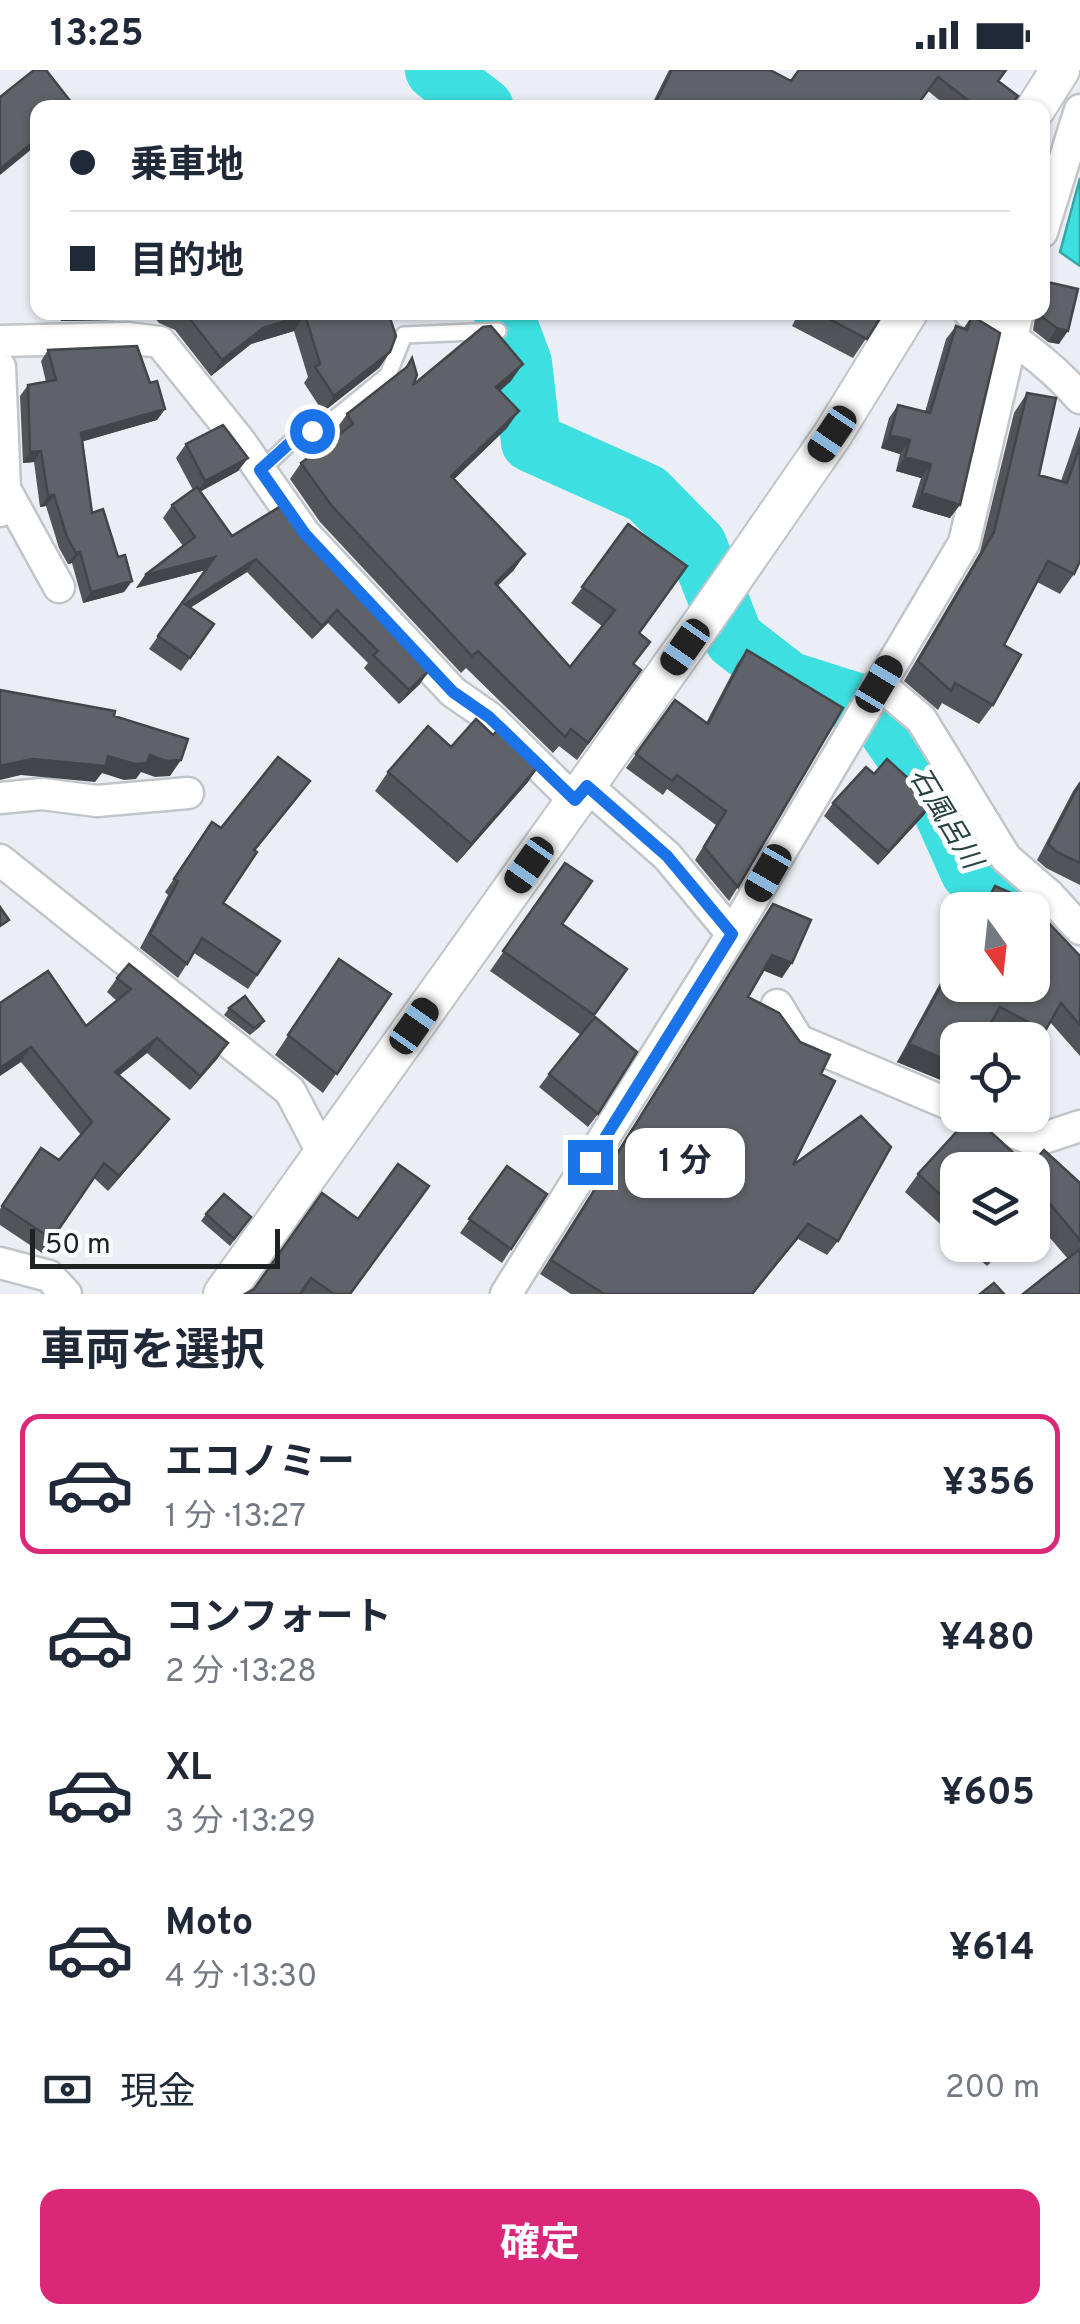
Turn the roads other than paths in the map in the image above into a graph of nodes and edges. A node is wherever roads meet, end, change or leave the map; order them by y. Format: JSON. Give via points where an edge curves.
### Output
{"nodes":[{"id":1,"x":1080,"y":110,"type":"edge"},
{"id":2,"x":1050,"y":206,"type":"edge"},
{"id":3,"x":903,"y":320,"type":"edge"},
{"id":4,"x":1014,"y":324,"type":"edge"},
{"id":5,"x":498,"y":331,"type":"edge"},
{"id":6,"x":0,"y":341,"type":"edge"},
{"id":7,"x":0,"y":368,"type":"edge"},
{"id":8,"x":1080,"y":398,"type":"edge"},
{"id":9,"x":260,"y":470,"type":"junction"},
{"id":10,"x":3,"y":500,"type":"edge"},
{"id":11,"x":58,"y":587,"type":"dead end"},
{"id":12,"x":870,"y":699,"type":"junction"},
{"id":13,"x":581,"y":793,"type":"junction"},
{"id":14,"x":188,"y":794,"type":"dead end"},
{"id":15,"x":0,"y":798,"type":"edge"},
{"id":16,"x":0,"y":860,"type":"edge"},
{"id":17,"x":1080,"y":929,"type":"edge"},
{"id":18,"x":732,"y":934,"type":"junction"},
{"id":19,"x":778,"y":1005,"type":"dead end"},
{"id":20,"x":940,"y":1100,"type":"edge"},
{"id":21,"x":1080,"y":1126,"type":"edge"},
{"id":22,"x":1012,"y":1132,"type":"edge"},
{"id":23,"x":323,"y":1154,"type":"junction"},
{"id":24,"x":0,"y":1263,"type":"edge"},
{"id":25,"x":66,"y":1294,"type":"edge"},
{"id":26,"x":222,"y":1294,"type":"edge"},
{"id":27,"x":506,"y":1294,"type":"edge"}],
"edges":[{"from":1,"to":2,"type":"street"},
{"from":3,"to":13,"type":"street","via":[[832,434]]},
{"from":4,"to":8,"type":"street"},
{"from":4,"to":12,"type":"street","via":[[964,543]]},
{"from":5,"to":9,"type":"lane","via":[[404,336],[388,375]]},
{"from":6,"to":9,"type":"street","via":[[160,342]]},
{"from":7,"to":10,"type":"street"},
{"from":9,"to":13,"type":"street","via":[[305,534],[453,692]]},
{"from":10,"to":11,"type":"street"},
{"from":12,"to":17,"type":"street","via":[[921,719],[1006,858]]},
{"from":12,"to":18,"type":"street"},
{"from":13,"to":18,"type":"street","via":[[667,856]]},
{"from":13,"to":23,"type":"street"},
{"from":14,"to":15,"type":"street","via":[[97,801],[42,794]]},
{"from":16,"to":23,"type":"street","via":[[290,1091]]},
{"from":18,"to":27,"type":"street"},
{"from":19,"to":20,"type":"street","via":[[798,1040]]},
{"from":21,"to":22,"type":"street","via":[[1035,1142]]},
{"from":23,"to":26,"type":"street"},
{"from":24,"to":25,"type":"street","via":[[49,1276]]}]}
